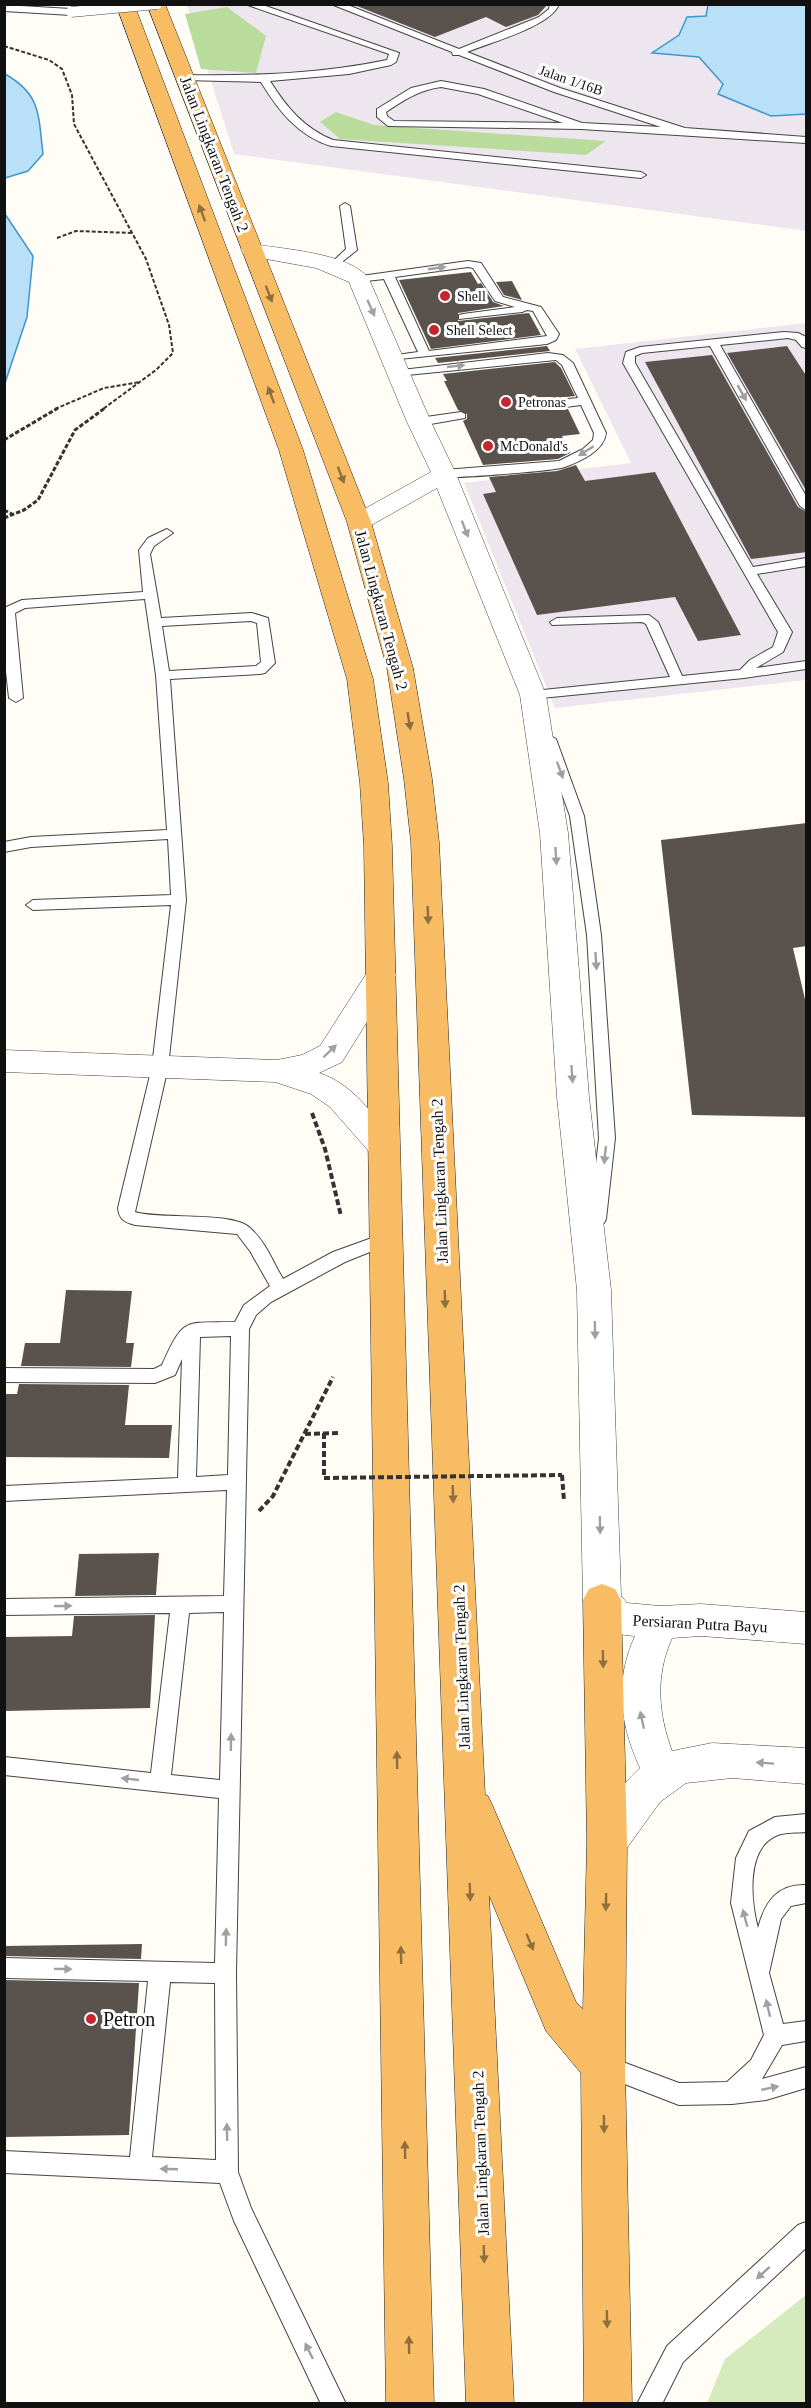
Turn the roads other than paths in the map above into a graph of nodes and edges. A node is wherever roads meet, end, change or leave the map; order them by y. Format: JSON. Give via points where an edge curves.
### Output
{"nodes":[{"id":1,"x":125,"y":4,"type":"edge"},
{"id":2,"x":156,"y":4,"type":"edge"},
{"id":3,"x":249,"y":4,"type":"edge"},
{"id":4,"x":335,"y":4,"type":"edge"},
{"id":5,"x":555,"y":4,"type":"edge"},
{"id":6,"x":4,"y":9,"type":"edge"},
{"id":7,"x":456,"y":53,"type":"junction"},
{"id":8,"x":185,"y":78,"type":"junction"},
{"id":9,"x":264,"y":78,"type":"junction"},
{"id":10,"x":581,"y":126,"type":"junction"},
{"id":11,"x":684,"y":131,"type":"junction"},
{"id":12,"x":807,"y":140,"type":"edge"},
{"id":13,"x":640,"y":175,"type":"dead end"},
{"id":14,"x":345,"y":206,"type":"dead end"},
{"id":15,"x":252,"y":250,"type":"junction"},
{"id":16,"x":333,"y":266,"type":"junction"},
{"id":17,"x":388,"y":275,"type":"junction"},
{"id":18,"x":358,"y":279,"type":"junction"},
{"id":19,"x":532,"y":308,"type":"junction"},
{"id":20,"x":464,"y":316,"type":"dead end"},
{"id":21,"x":713,"y":342,"type":"junction"},
{"id":22,"x":807,"y":345,"type":"edge"},
{"id":23,"x":425,"y":354,"type":"junction"},
{"id":24,"x":395,"y":365,"type":"junction"},
{"id":25,"x":585,"y":401,"type":"junction"},
{"id":26,"x":558,"y":404,"type":"dead end"},
{"id":27,"x":461,"y":417,"type":"dead end"},
{"id":28,"x":419,"y":422,"type":"junction"},
{"id":29,"x":444,"y":474,"type":"junction"},
{"id":30,"x":807,"y":506,"type":"edge"},
{"id":31,"x":359,"y":522,"type":"junction"},
{"id":32,"x":167,"y":533,"type":"dead end"},
{"id":33,"x":807,"y":562,"type":"edge"},
{"id":34,"x":807,"y":574,"type":"edge"},
{"id":35,"x":752,"y":575,"type":"junction"},
{"id":36,"x":150,"y":595,"type":"junction"},
{"id":37,"x":155,"y":622,"type":"junction"},
{"id":38,"x":557,"y":622,"type":"dead end"},
{"id":39,"x":807,"y":665,"type":"edge"},
{"id":40,"x":744,"y":674,"type":"junction"},
{"id":41,"x":163,"y":675,"type":"junction"},
{"id":42,"x":677,"y":679,"type":"junction"},
{"id":43,"x":533,"y":695,"type":"junction"},
{"id":44,"x":16,"y":699,"type":"dead end"},
{"id":45,"x":173,"y":834,"type":"junction"},
{"id":46,"x":4,"y":847,"type":"edge"},
{"id":47,"x":179,"y":900,"type":"junction"},
{"id":48,"x":33,"y":905,"type":"dead end"},
{"id":49,"x":381,"y":975,"type":"junction"},
{"id":50,"x":4,"y":1061,"type":"edge"},
{"id":51,"x":160,"y":1067,"type":"junction"},
{"id":52,"x":277,"y":1071,"type":"junction"},
{"id":53,"x":384,"y":1148,"type":"junction"},
{"id":54,"x":386,"y":1239,"type":"junction"},
{"id":55,"x":280,"y":1289,"type":"junction"},
{"id":56,"x":240,"y":1329,"type":"junction"},
{"id":57,"x":192,"y":1330,"type":"junction"},
{"id":58,"x":4,"y":1375,"type":"edge"},
{"id":59,"x":238,"y":1482,"type":"junction"},
{"id":60,"x":187,"y":1484,"type":"junction"},
{"id":61,"x":4,"y":1494,"type":"edge"},
{"id":62,"x":602,"y":1600,"type":"junction"},
{"id":63,"x":180,"y":1604,"type":"junction"},
{"id":64,"x":234,"y":1604,"type":"junction"},
{"id":65,"x":4,"y":1607,"type":"edge"},
{"id":66,"x":660,"y":1622,"type":"junction"},
{"id":67,"x":807,"y":1628,"type":"edge"},
{"id":68,"x":4,"y":1766,"type":"edge"},
{"id":69,"x":807,"y":1766,"type":"edge"},
{"id":70,"x":663,"y":1774,"type":"junction"},
{"id":71,"x":160,"y":1782,"type":"junction"},
{"id":72,"x":230,"y":1790,"type":"junction"},
{"id":73,"x":466,"y":1791,"type":"junction"},
{"id":74,"x":807,"y":1823,"type":"edge"},
{"id":75,"x":607,"y":1843,"type":"junction"},
{"id":76,"x":807,"y":1894,"type":"edge"},
{"id":77,"x":4,"y":1968,"type":"edge"},
{"id":78,"x":160,"y":1972,"type":"junction"},
{"id":79,"x":225,"y":1973,"type":"junction"},
{"id":80,"x":760,"y":1975,"type":"junction"},
{"id":81,"x":807,"y":2031,"type":"edge"},
{"id":82,"x":775,"y":2036,"type":"junction"},
{"id":83,"x":603,"y":2066,"type":"junction"},
{"id":84,"x":807,"y":2078,"type":"edge"},
{"id":85,"x":732,"y":2093,"type":"junction"},
{"id":86,"x":4,"y":2162,"type":"edge"},
{"id":87,"x":140,"y":2168,"type":"junction"},
{"id":88,"x":227,"y":2172,"type":"junction"},
{"id":89,"x":807,"y":2233,"type":"edge"},
{"id":90,"x":334,"y":2403,"type":"edge"},
{"id":91,"x":410,"y":2403,"type":"edge"},
{"id":92,"x":490,"y":2403,"type":"edge"},
{"id":93,"x":608,"y":2403,"type":"edge"},
{"id":94,"x":649,"y":2403,"type":"edge"}],
"edges":[{"from":49,"to":1,"type":"highway","name":"Jalan Lingkaran Tengah 2","one_way":true,"via":[[375,783],[360,679],[291,450]]},
{"from":2,"to":6,"type":"lane","bridge":true,"via":[[72,12]]},
{"from":2,"to":8,"type":"highway","name":"Jalan Lingkaran Tengah 2"},
{"from":3,"to":9,"type":"lane","via":[[394,53],[391,62],[350,72]]},
{"from":4,"to":7,"type":"lane","name":"Jalan 1/16B"},
{"from":5,"to":7,"type":"lane","via":[[542,19]]},
{"from":7,"to":11,"type":"lane","name":"Jalan 1/16B"},
{"from":8,"to":9,"type":"lane"},
{"from":8,"to":15,"type":"highway","name":"Jalan Lingkaran Tengah 2"},
{"from":9,"to":13,"type":"lane","via":[[284,111],[312,136],[331,143]]},
{"from":10,"to":10,"type":"lane","via":[[392,124],[382,117],[381,111],[425,86],[452,86]]},
{"from":10,"to":11,"type":"lane"},
{"from":11,"to":12,"type":"lane","name":"Jalan 1/16B"},
{"from":14,"to":16,"type":"lane","via":[[352,250]]},
{"from":15,"to":16,"type":"street"},
{"from":15,"to":31,"type":"highway","name":"Jalan Lingkaran Tengah 2","one_way":true},
{"from":16,"to":18,"type":"street","via":[[348,270]]},
{"from":17,"to":18,"type":"lane"},
{"from":17,"to":19,"type":"lane","one_way":true,"via":[[477,265],[499,299]]},
{"from":17,"to":23,"type":"lane","via":[[415,323]]},
{"from":18,"to":24,"type":"street","one_way":true},
{"from":19,"to":20,"type":"lane"},
{"from":19,"to":23,"type":"lane","via":[[541,312],[553,334],[547,341]]},
{"from":21,"to":22,"type":"lane","via":[[795,335]]},
{"from":21,"to":30,"type":"lane","one_way":true},
{"from":21,"to":35,"type":"lane","via":[[640,350],[630,354],[629,363]]},
{"from":23,"to":24,"type":"lane"},
{"from":24,"to":25,"type":"lane","one_way":true,"via":[[559,357],[567,363]]},
{"from":24,"to":28,"type":"street"},
{"from":25,"to":26,"type":"lane"},
{"from":25,"to":29,"type":"lane","one_way":true,"via":[[600,433],[599,441],[587,452],[561,464]]},
{"from":27,"to":28,"type":"lane"},
{"from":28,"to":29,"type":"street"},
{"from":29,"to":31,"type":"street"},
{"from":29,"to":43,"type":"street","one_way":true},
{"from":31,"to":73,"type":"highway","name":"Jalan Lingkaran Tengah 2","one_way":true,"via":[[400,668],[425,842]]},
{"from":32,"to":36,"type":"lane","via":[[145,548]]},
{"from":33,"to":35,"type":"lane"},
{"from":34,"to":35,"type":"lane"},
{"from":35,"to":40,"type":"lane","via":[[785,632],[783,645],[775,654],[748,667]]},
{"from":36,"to":37,"type":"lane"},
{"from":36,"to":44,"type":"lane","via":[[14,607],[7,617]]},
{"from":37,"to":41,"type":"lane"},
{"from":37,"to":41,"type":"lane","via":[[252,617],[263,621],[268,663],[265,668]]},
{"from":38,"to":42,"type":"lane","via":[[644,618],[651,622]]},
{"from":39,"to":40,"type":"lane"},
{"from":40,"to":42,"type":"lane"},
{"from":41,"to":45,"type":"lane"},
{"from":42,"to":43,"type":"lane"},
{"from":43,"to":62,"type":"street","one_way":true,"via":[[554,833],[573,1097],[594,1290]]},
{"from":45,"to":46,"type":"lane"},
{"from":45,"to":47,"type":"lane"},
{"from":47,"to":48,"type":"lane"},
{"from":47,"to":51,"type":"lane"},
{"from":52,"to":49,"type":"street","one_way":true,"via":[[309,1065],[331,1054]]},
{"from":49,"to":53,"type":"highway","name":"Jalan Lingkaran Tengah 2"},
{"from":50,"to":51,"type":"street"},
{"from":51,"to":52,"type":"street"},
{"from":51,"to":55,"type":"lane","via":[[127,1215],[243,1230]]},
{"from":52,"to":53,"type":"street","via":[[322,1086],[340,1099]]},
{"from":53,"to":54,"type":"highway","name":"Jalan Lingkaran Tengah 2"},
{"from":54,"to":55,"type":"lane","via":[[339,1257]]},
{"from":91,"to":54,"type":"highway","name":"Jalan Lingkaran Tengah 2","one_way":true},
{"from":55,"to":56,"type":"lane","via":[[250,1310]]},
{"from":56,"to":57,"type":"lane"},
{"from":56,"to":59,"type":"lane"},
{"from":57,"to":58,"type":"lane","via":[[183,1338],[169,1370],[155,1376]]},
{"from":57,"to":60,"type":"lane"},
{"from":59,"to":60,"type":"lane"},
{"from":59,"to":64,"type":"lane"},
{"from":60,"to":61,"type":"lane"},
{"from":62,"to":66,"type":"street","name":"Persiaran Putra Bayu","via":[[621,1619]]},
{"from":62,"to":75,"type":"highway","one_way":true},
{"from":63,"to":64,"type":"lane"},
{"from":65,"to":63,"type":"lane","one_way":true},
{"from":63,"to":71,"type":"lane"},
{"from":72,"to":64,"type":"lane","one_way":true},
{"from":66,"to":67,"type":"street","name":"Persiaran Putra Bayu","via":[[701,1620]]},
{"from":70,"to":66,"type":"street","one_way":true,"via":[[647,1744],[639,1680],[646,1650]]},
{"from":71,"to":68,"type":"lane","one_way":true},
{"from":69,"to":70,"type":"street","one_way":true,"via":[[723,1760],[686,1765]]},
{"from":70,"to":75,"type":"street","via":[[641,1794]]},
{"from":71,"to":72,"type":"lane"},
{"from":79,"to":72,"type":"lane","one_way":true},
{"from":73,"to":83,"type":"highway","one_way":true,"via":[[561,2016]]},
{"from":73,"to":92,"type":"highway","name":"Jalan Lingkaran Tengah 2","one_way":true},
{"from":80,"to":74,"type":"lane","one_way":true,"via":[[741,1903],[746,1857],[756,1838],[775,1826]]},
{"from":75,"to":83,"type":"highway","one_way":true},
{"from":76,"to":80,"type":"lane","via":[[786,1896],[775,1909]]},
{"from":77,"to":78,"type":"lane","one_way":true},
{"from":78,"to":79,"type":"lane"},
{"from":78,"to":87,"type":"lane"},
{"from":88,"to":79,"type":"lane","one_way":true},
{"from":82,"to":80,"type":"lane","one_way":true},
{"from":81,"to":82,"type":"lane"},
{"from":82,"to":85,"type":"lane","via":[[759,2067]]},
{"from":83,"to":85,"type":"lane","via":[[679,2094]]},
{"from":83,"to":93,"type":"highway","one_way":true},
{"from":85,"to":84,"type":"lane","one_way":true},
{"from":86,"to":87,"type":"lane"},
{"from":88,"to":87,"type":"lane","one_way":true},
{"from":90,"to":88,"type":"lane","one_way":true,"via":[[242,2212]]},
{"from":89,"to":94,"type":"lane","one_way":true,"via":[[675,2354]]}]}
